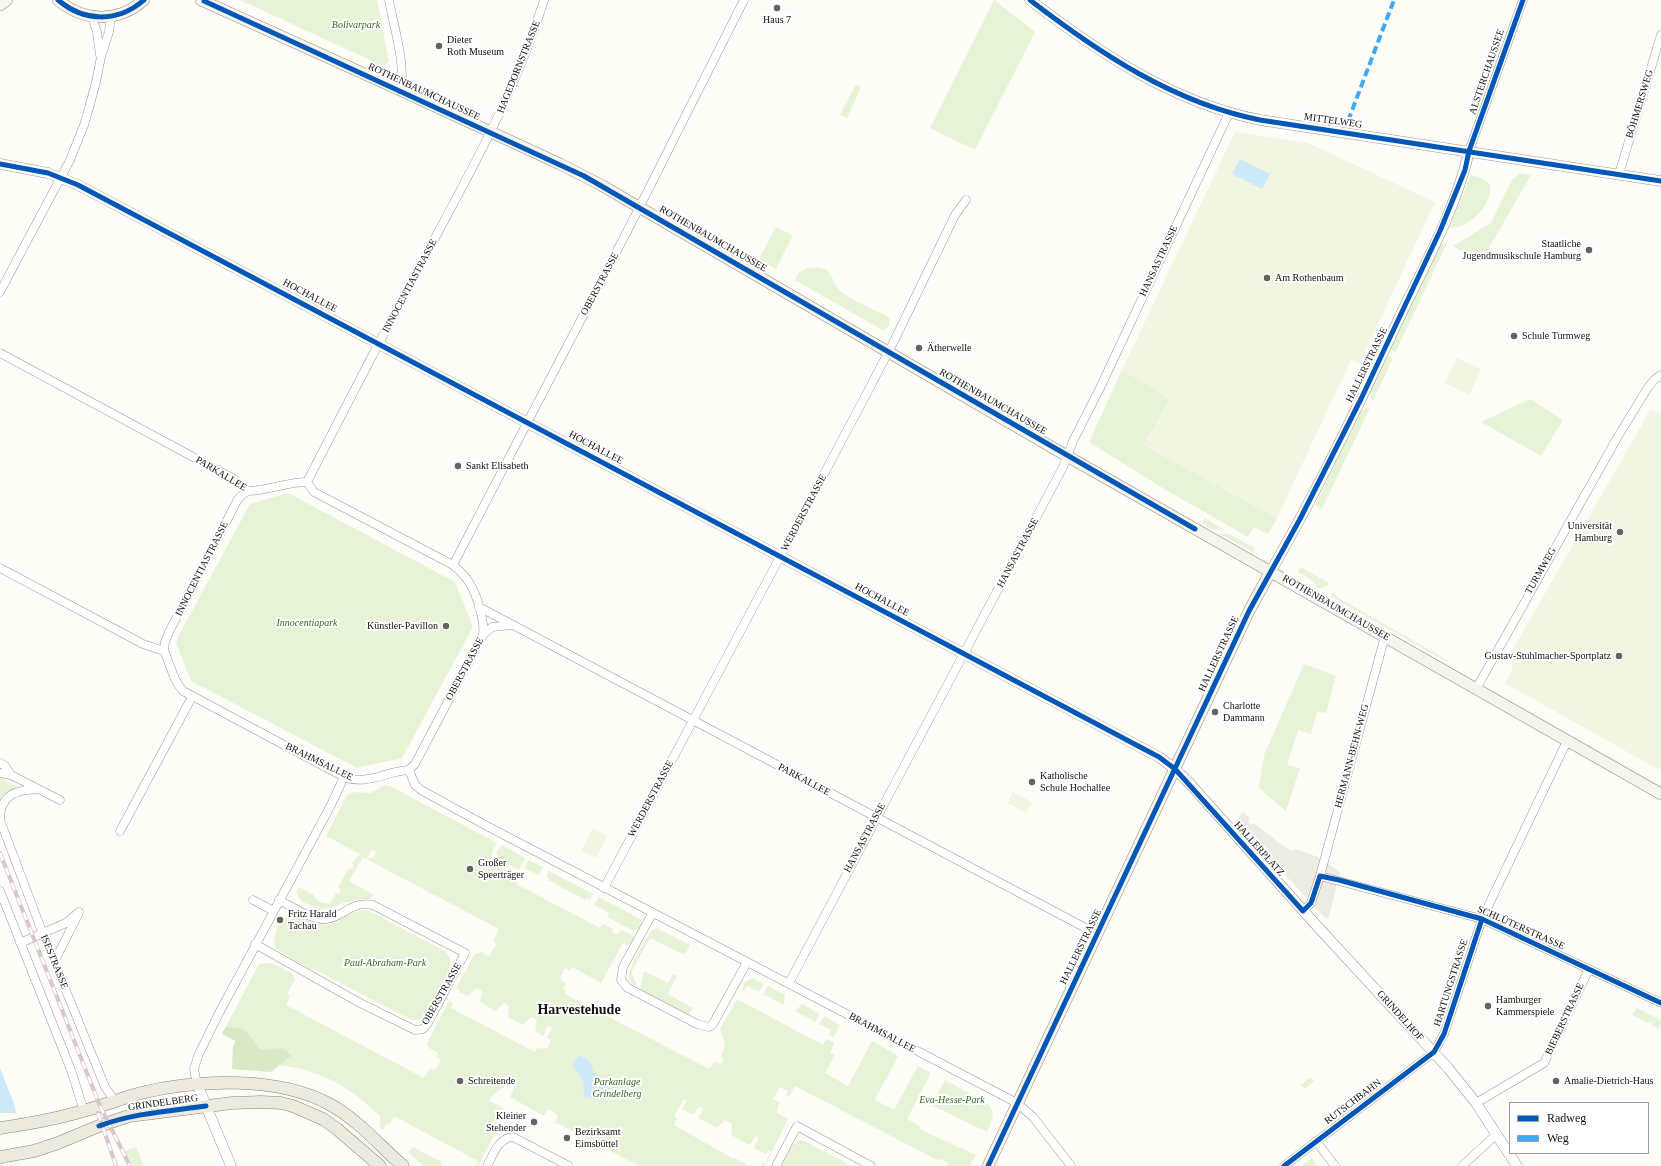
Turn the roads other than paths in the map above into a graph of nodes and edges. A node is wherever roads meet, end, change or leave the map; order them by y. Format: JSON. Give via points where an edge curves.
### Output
{"nodes":[{"id":1,"x":58,"y":0,"type":"edge"},
{"id":2,"x":144,"y":0,"type":"edge"},
{"id":3,"x":203,"y":0,"type":"edge"},
{"id":4,"x":389,"y":0,"type":"edge"},
{"id":5,"x":544,"y":0,"type":"edge"},
{"id":6,"x":744,"y":0,"type":"edge"},
{"id":7,"x":1030,"y":0,"type":"edge"},
{"id":8,"x":1523,"y":0,"type":"edge"},
{"id":9,"x":111,"y":16,"type":"junction"},
{"id":10,"x":92,"y":17,"type":"junction"},
{"id":11,"x":1661,"y":35,"type":"edge"},
{"id":12,"x":101,"y":57,"type":"junction"},
{"id":13,"x":400,"y":90,"type":"junction"},
{"id":14,"x":1229,"y":113,"type":"junction"},
{"id":15,"x":491,"y":132,"type":"junction"},
{"id":16,"x":1469,"y":151,"type":"junction"},
{"id":17,"x":0,"y":164,"type":"edge"},
{"id":18,"x":1619,"y":174,"type":"junction"},
{"id":19,"x":60,"y":177,"type":"junction"},
{"id":20,"x":1661,"y":180,"type":"edge"},
{"id":21,"x":966,"y":200,"type":"dead end"},
{"id":22,"x":640,"y":207,"type":"junction"},
{"id":23,"x":0,"y":292,"type":"edge"},
{"id":24,"x":379,"y":343,"type":"junction"},
{"id":25,"x":889,"y":351,"type":"junction"},
{"id":26,"x":0,"y":353,"type":"edge"},
{"id":27,"x":1661,"y":374,"type":"edge"},
{"id":28,"x":527,"y":422,"type":"junction"},
{"id":29,"x":1068,"y":456,"type":"junction"},
{"id":30,"x":307,"y":482,"type":"junction"},
{"id":31,"x":247,"y":491,"type":"junction"},
{"id":32,"x":780,"y":557,"type":"junction"},
{"id":33,"x":453,"y":565,"type":"junction"},
{"id":34,"x":0,"y":568,"type":"edge"},
{"id":35,"x":1271,"y":571,"type":"junction"},
{"id":36,"x":479,"y":607,"type":"junction"},
{"id":37,"x":511,"y":625,"type":"junction"},
{"id":38,"x":483,"y":635,"type":"junction"},
{"id":39,"x":1385,"y":636,"type":"junction"},
{"id":40,"x":164,"y":651,"type":"junction"},
{"id":41,"x":964,"y":654,"type":"junction"},
{"id":42,"x":1476,"y":689,"type":"junction"},
{"id":43,"x":192,"y":697,"type":"junction"},
{"id":44,"x":692,"y":720,"type":"junction"},
{"id":45,"x":1567,"y":741,"type":"junction"},
{"id":46,"x":0,"y":763,"type":"edge"},
{"id":47,"x":1175,"y":769,"type":"junction"},
{"id":48,"x":409,"y":770,"type":"junction"},
{"id":49,"x":0,"y":773,"type":"edge"},
{"id":50,"x":12,"y":775,"type":"junction"},
{"id":51,"x":344,"y":777,"type":"junction"},
{"id":52,"x":39,"y":789,"type":"junction"},
{"id":53,"x":1661,"y":794,"type":"edge"},
{"id":54,"x":60,"y":800,"type":"dead end"},
{"id":55,"x":876,"y":818,"type":"junction"},
{"id":56,"x":0,"y":820,"type":"edge"},
{"id":57,"x":120,"y":831,"type":"dead end"},
{"id":58,"x":1320,"y":876,"type":"junction"},
{"id":59,"x":604,"y":888,"type":"junction"},
{"id":60,"x":0,"y":891,"type":"edge"},
{"id":61,"x":253,"y":900,"type":"dead end"},
{"id":62,"x":279,"y":900,"type":"junction"},
{"id":63,"x":274,"y":911,"type":"junction"},
{"id":64,"x":1303,"y":911,"type":"junction"},
{"id":65,"x":652,"y":914,"type":"junction"},
{"id":66,"x":1482,"y":918,"type":"junction"},
{"id":67,"x":43,"y":934,"type":"junction"},
{"id":68,"x":1097,"y":934,"type":"junction"},
{"id":69,"x":20,"y":943,"type":"junction"},
{"id":70,"x":255,"y":944,"type":"junction"},
{"id":71,"x":54,"y":962,"type":"junction"},
{"id":72,"x":747,"y":962,"type":"junction"},
{"id":73,"x":1589,"y":969,"type":"junction"},
{"id":74,"x":789,"y":983,"type":"junction"},
{"id":75,"x":1661,"y":1003,"type":"edge"},
{"id":76,"x":1434,"y":1052,"type":"junction"},
{"id":77,"x":199,"y":1088,"type":"junction"},
{"id":78,"x":115,"y":1101,"type":"junction"},
{"id":79,"x":1017,"y":1103,"type":"junction"},
{"id":80,"x":1476,"y":1103,"type":"junction"},
{"id":81,"x":206,"y":1106,"type":"junction"},
{"id":82,"x":84,"y":1111,"type":"junction"},
{"id":83,"x":0,"y":1128,"type":"edge"},
{"id":84,"x":1496,"y":1135,"type":"junction"},
{"id":85,"x":1316,"y":1141,"type":"junction"},
{"id":86,"x":0,"y":1157,"type":"edge"},
{"id":87,"x":231,"y":1166,"type":"edge"},
{"id":88,"x":380,"y":1166,"type":"edge"},
{"id":89,"x":403,"y":1166,"type":"edge"},
{"id":90,"x":487,"y":1166,"type":"edge"},
{"id":91,"x":569,"y":1166,"type":"edge"},
{"id":92,"x":776,"y":1166,"type":"edge"},
{"id":93,"x":870,"y":1166,"type":"edge"},
{"id":94,"x":988,"y":1166,"type":"edge"},
{"id":95,"x":1071,"y":1166,"type":"edge"},
{"id":96,"x":1284,"y":1166,"type":"edge"},
{"id":97,"x":1335,"y":1166,"type":"edge"},
{"id":98,"x":1462,"y":1166,"type":"edge"},
{"id":99,"x":1516,"y":1166,"type":"edge"}],
"edges":[{"from":1,"to":10,"type":"main road","via":[[74,11]]},
{"from":2,"to":9,"type":"main road","via":[[129,11]]},
{"from":3,"to":13,"type":"main road","name":"ROTHENBAUMCHAUSSEE"},
{"from":4,"to":13,"type":"street","via":[[402,71]]},
{"from":5,"to":15,"type":"street","name":"HAGEDORNSTRASSE","via":[[520,69]]},
{"from":6,"to":22,"type":"street","name":"OBERSTRASSE"},
{"from":7,"to":14,"type":"street","name":"MITTELWEG","via":[[1074,33],[1135,72],[1206,106]]},
{"from":8,"to":16,"type":"street","name":"ALSTERCHAUSSEE"},
{"from":9,"to":10,"type":"main road"},
{"from":9,"to":12,"type":"street"},
{"from":10,"to":12,"type":"street"},
{"from":11,"to":18,"type":"street","name":"BÖHMERSWEG"},
{"from":12,"to":19,"type":"street","via":[[84,125]]},
{"from":13,"to":15,"type":"main road","name":"ROTHENBAUMCHAUSSEE"},
{"from":14,"to":16,"type":"street","name":"MITTELWEG"},
{"from":14,"to":29,"type":"street","name":"HANSASTRASSE"},
{"from":15,"to":22,"type":"main road","name":"ROTHENBAUMCHAUSSEE","via":[[584,176]]},
{"from":15,"to":24,"type":"street","name":"INNOCENTIASTRASSE"},
{"from":16,"to":18,"type":"street","name":"MITTELWEG"},
{"from":16,"to":35,"type":"street","name":"HALLERSTRASSE","via":[[1465,170],[1440,231],[1361,399]]},
{"from":17,"to":19,"type":"street","name":"HOCHALLEE"},
{"from":18,"to":20,"type":"street","name":"MITTELWEG"},
{"from":19,"to":23,"type":"street"},
{"from":19,"to":24,"type":"street","name":"HOCHALLEE"},
{"from":21,"to":25,"type":"street","name":"WERDERSTRASSE","via":[[955,215]]},
{"from":22,"to":25,"type":"main road","name":"ROTHENBAUMCHAUSSEE"},
{"from":22,"to":28,"type":"street","name":"OBERSTRASSE"},
{"from":24,"to":28,"type":"street","name":"HOCHALLEE"},
{"from":24,"to":30,"type":"street","name":"INNOCENTIASTRASSE"},
{"from":25,"to":29,"type":"main road","name":"ROTHENBAUMCHAUSSEE"},
{"from":25,"to":32,"type":"street","name":"WERDERSTRASSE"},
{"from":26,"to":31,"type":"street","name":"PARKALLEE","via":[[234,479]]},
{"from":27,"to":42,"type":"street","name":"TURMWEG","via":[[1646,389],[1617,438]]},
{"from":28,"to":32,"type":"street","name":"HOCHALLEE"},
{"from":28,"to":33,"type":"street","name":"OBERSTRASSE"},
{"from":29,"to":35,"type":"main road","name":"ROTHENBAUMCHAUSSEE"},
{"from":29,"to":41,"type":"street","name":"HANSASTRASSE"},
{"from":30,"to":31,"type":"street","name":"PARKALLEE","via":[[293,482]]},
{"from":30,"to":33,"type":"street","via":[[314,492]]},
{"from":31,"to":40,"type":"street","name":"INNOCENTIASTRASSE","via":[[238,499],[176,619],[165,642]]},
{"from":32,"to":41,"type":"street","name":"HOCHALLEE"},
{"from":32,"to":44,"type":"street","name":"WERDERSTRASSE"},
{"from":33,"to":36,"type":"street","via":[[471,585]]},
{"from":34,"to":40,"type":"street","via":[[143,644]]},
{"from":35,"to":39,"type":"main road","name":"ROTHENBAUMCHAUSSEE"},
{"from":35,"to":47,"type":"main road","name":"HALLERSTRASSE","via":[[1249,611]]},
{"from":36,"to":37,"type":"street","name":"PARKALLEE"},
{"from":36,"to":38,"type":"street","name":"OBERSTRASSE","via":[[484,624]]},
{"from":37,"to":38,"type":"street","via":[[492,627]]},
{"from":37,"to":44,"type":"street","name":"PARKALLEE"},
{"from":38,"to":48,"type":"street","name":"OBERSTRASSE","via":[[415,764]]},
{"from":39,"to":42,"type":"main road","name":"ROTHENBAUMCHAUSSEE"},
{"from":39,"to":58,"type":"street","name":"HERMANN-BEHN-WEG"},
{"from":40,"to":43,"type":"street","name":"BRAHMSALLEE","via":[[178,686]]},
{"from":41,"to":47,"type":"street","name":"HOCHALLEE","via":[[1145,750]]},
{"from":41,"to":55,"type":"street","name":"HANSASTRASSE"},
{"from":42,"to":45,"type":"main road","name":"ROTHENBAUMCHAUSSEE"},
{"from":43,"to":51,"type":"street","name":"BRAHMSALLEE"},
{"from":43,"to":57,"type":"street"},
{"from":44,"to":55,"type":"street","name":"PARKALLEE"},
{"from":44,"to":59,"type":"street","name":"WERDERSTRASSE"},
{"from":45,"to":53,"type":"main road","name":"ROTHENBAUMCHAUSSEE"},
{"from":45,"to":66,"type":"street","name":"HARTUNGSTRASSE"},
{"from":46,"to":50,"type":"street","via":[[6,766]]},
{"from":47,"to":64,"type":"street","name":"HALLERPLATZ"},
{"from":47,"to":68,"type":"main road","name":"HALLERSTRASSE"},
{"from":48,"to":51,"type":"street","name":"BRAHMSALLEE","via":[[391,772],[364,781]]},
{"from":48,"to":59,"type":"street","name":"BRAHMSALLEE","via":[[415,785],[421,790]]},
{"from":49,"to":50,"type":"street"},
{"from":50,"to":52,"type":"street"},
{"from":51,"to":62,"type":"street"},
{"from":52,"to":54,"type":"street"},
{"from":52,"to":56,"type":"street","via":[[20,791],[9,796],[2,806]]},
{"from":55,"to":68,"type":"street","name":"PARKALLEE"},
{"from":55,"to":74,"type":"street","name":"HANSASTRASSE"},
{"from":56,"to":67,"type":"street","name":"ISESTRASSE"},
{"from":58,"to":64,"type":"street","via":[[1312,903]]},
{"from":58,"to":66,"type":"street","name":"SCHLÜTERSTRASSE"},
{"from":59,"to":65,"type":"street","name":"BRAHMSALLEE"},
{"from":60,"to":69,"type":"street"},
{"from":61,"to":63,"type":"street"},
{"from":62,"to":63,"type":"street"},
{"from":62,"to":70,"type":"street","name":"OBERSTRASSE","via":[[313,917],[325,919],[360,904],[373,905],[465,953],[428,1023],[423,1029],[415,1030],[346,996]]},
{"from":63,"to":70,"type":"street"},
{"from":64,"to":76,"type":"street","name":"GRINDELHOF"},
{"from":65,"to":72,"type":"street","name":"BRAHMSALLEE"},
{"from":65,"to":72,"type":"street","via":[[623,967],[621,980],[628,988],[697,1024],[709,1027],[713,1024]]},
{"from":66,"to":73,"type":"street","name":"SCHLÜTERSTRASSE"},
{"from":66,"to":76,"type":"street","name":"HARTUNGSTRASSE","via":[[1444,1034]]},
{"from":67,"to":69,"type":"street"},
{"from":67,"to":71,"type":"street","name":"ISESTRASSE"},
{"from":67,"to":71,"type":"street","via":[[66,923],[79,912]]},
{"from":68,"to":79,"type":"main road","name":"HALLERSTRASSE"},
{"from":69,"to":82,"type":"street","via":[[71,1070]]},
{"from":70,"to":77,"type":"street","via":[[198,1056],[194,1069]]},
{"from":71,"to":78,"type":"street","name":"ISESTRASSE","via":[[105,1087]]},
{"from":72,"to":74,"type":"street","name":"BRAHMSALLEE"},
{"from":73,"to":75,"type":"street","name":"SCHLÜTERSTRASSE"},
{"from":73,"to":80,"type":"street","name":"BIEBERSTRASSE","via":[[1544,1063]]},
{"from":74,"to":79,"type":"street","name":"BRAHMSALLEE"},
{"from":76,"to":80,"type":"street","name":"GRINDELHOF"},
{"from":76,"to":85,"type":"street","name":"RUTSCHBAHN"},
{"from":77,"to":78,"type":"main road","name":"GRINDELBERG","via":[[170,1087]]},
{"from":77,"to":81,"type":"street"},
{"from":77,"to":89,"type":"main road","name":"GRINDELBERG","via":[[270,1085],[307,1093],[340,1111]]},
{"from":78,"to":82,"type":"main road","name":"GRINDELBERG"},
{"from":79,"to":94,"type":"main road","name":"HALLERSTRASSE"},
{"from":79,"to":95,"type":"street","name":"BRAHMSALLEE","via":[[1033,1117]]},
{"from":80,"to":84,"type":"street","name":"GRINDELHOF"},
{"from":81,"to":86,"type":"main road","name":"GRINDELBERG","via":[[126,1117],[34,1151]]},
{"from":81,"to":87,"type":"street"},
{"from":81,"to":88,"type":"main road","name":"GRINDELBERG","via":[[261,1102],[293,1106],[314,1114],[332,1125]]},
{"from":82,"to":83,"type":"main road","name":"GRINDELBERG"},
{"from":84,"to":98,"type":"street"},
{"from":84,"to":99,"type":"street","name":"GRINDELHOF"},
{"from":85,"to":96,"type":"street","name":"RUTSCHBAHN"},
{"from":85,"to":97,"type":"street"},
{"from":90,"to":91,"type":"street","via":[[501,1143],[513,1137]]},
{"from":92,"to":93,"type":"street","via":[[797,1126]]}]}
